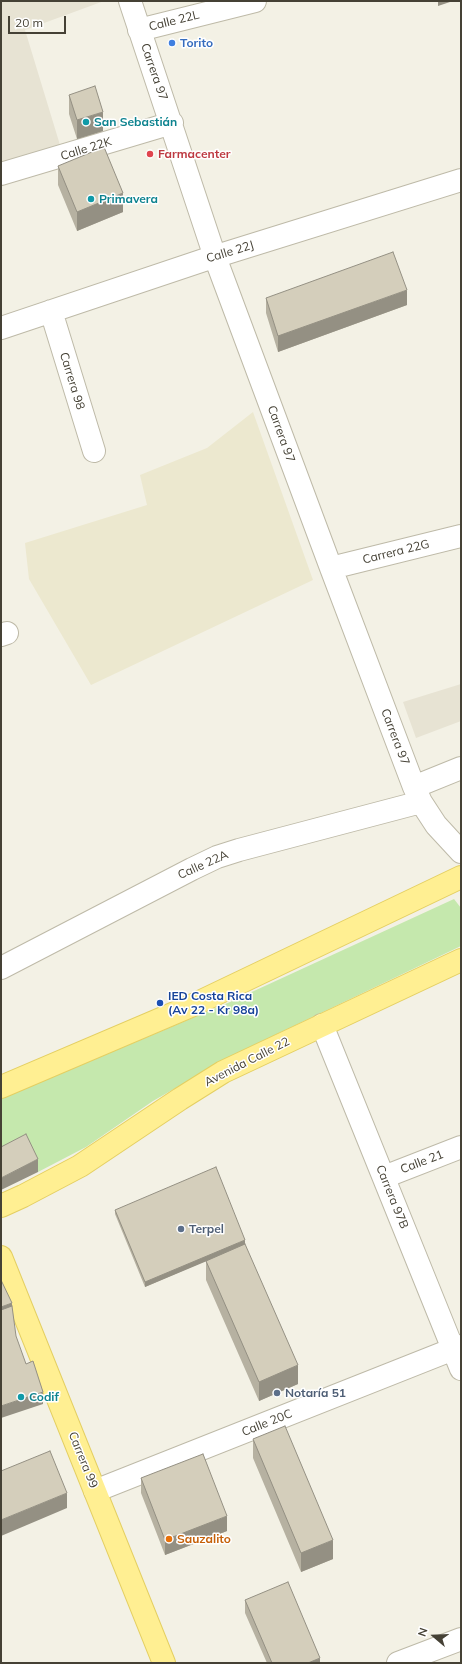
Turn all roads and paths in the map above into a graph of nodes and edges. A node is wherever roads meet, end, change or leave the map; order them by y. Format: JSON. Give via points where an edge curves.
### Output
{"nodes":[{"id":1,"x":130,"y":1,"type":"edge"},
{"id":2,"x":256,"y":1,"type":"edge"},
{"id":3,"x":139,"y":30,"type":"junction"},
{"id":4,"x":172,"y":123,"type":"junction"},
{"id":5,"x":1,"y":174,"type":"edge"},
{"id":6,"x":461,"y":180,"type":"edge"},
{"id":7,"x":216,"y":257,"type":"junction"},
{"id":8,"x":51,"y":311,"type":"junction"},
{"id":9,"x":1,"y":328,"type":"edge"},
{"id":10,"x":94,"y":451,"type":"dead end"},
{"id":11,"x":461,"y":536,"type":"edge"},
{"id":12,"x":330,"y":568,"type":"junction"},
{"id":13,"x":461,"y":768,"type":"edge"},
{"id":14,"x":418,"y":794,"type":"junction"},
{"id":15,"x":461,"y":852,"type":"edge"},
{"id":16,"x":461,"y":877,"type":"edge"},
{"id":17,"x":461,"y":960,"type":"edge"},
{"id":18,"x":2,"y":966,"type":"edge"},
{"id":19,"x":322,"y":1025,"type":"junction"},
{"id":20,"x":1,"y":1088,"type":"edge"},
{"id":21,"x":461,"y":1147,"type":"edge"},
{"id":22,"x":384,"y":1177,"type":"junction"},
{"id":23,"x":1,"y":1206,"type":"edge"},
{"id":24,"x":1,"y":1257,"type":"edge"},
{"id":25,"x":457,"y":1347,"type":"edge"},
{"id":26,"x":461,"y":1369,"type":"edge"},
{"id":27,"x":95,"y":1491,"type":"junction"},
{"id":28,"x":461,"y":1639,"type":"edge"},
{"id":29,"x":164,"y":1663,"type":"edge"},
{"id":30,"x":398,"y":1663,"type":"edge"}],
"edges":[{"from":1,"to":3,"type":"street","name":"Carrera 97"},
{"from":2,"to":3,"type":"street","name":"Calle 22L"},
{"from":3,"to":4,"type":"street","name":"Carrera 97"},
{"from":4,"to":5,"type":"street","name":"Calle 22K"},
{"from":4,"to":7,"type":"street","name":"Carrera 97"},
{"from":6,"to":7,"type":"street","name":"Calle 22J"},
{"from":7,"to":8,"type":"street","name":"Calle 22J"},
{"from":7,"to":12,"type":"street","name":"Carrera 97"},
{"from":8,"to":9,"type":"street","name":"Calle 22J"},
{"from":8,"to":10,"type":"street","name":"Carrera 98"},
{"from":11,"to":12,"type":"street","name":"Carrera 22G"},
{"from":12,"to":14,"type":"street","name":"Carrera 97"},
{"from":13,"to":14,"type":"street","name":"Calle 22A"},
{"from":14,"to":15,"type":"street","name":"Carrera 97","via":[[436,825]]},
{"from":14,"to":18,"type":"street","name":"Calle 22A","via":[[217,857]]},
{"from":16,"to":20,"type":"main road","via":[[191,1006]]},
{"from":17,"to":19,"type":"main road","name":"Avenida Calle 22"},
{"from":19,"to":22,"type":"street","name":"Carrera 97B"},
{"from":19,"to":23,"type":"main road","name":"Avenida Calle 22","via":[[223,1072],[80,1166]]},
{"from":21,"to":22,"type":"street","name":"Calle 21"},
{"from":22,"to":25,"type":"street","name":"Carrera 97B"},
{"from":24,"to":27,"type":"main road","name":"Carrera 99"},
{"from":25,"to":26,"type":"street","name":"Carrera 97B"},
{"from":25,"to":27,"type":"street","name":"Calle 20C"},
{"from":27,"to":29,"type":"main road","name":"Carrera 99"},
{"from":28,"to":30,"type":"street"}]}
